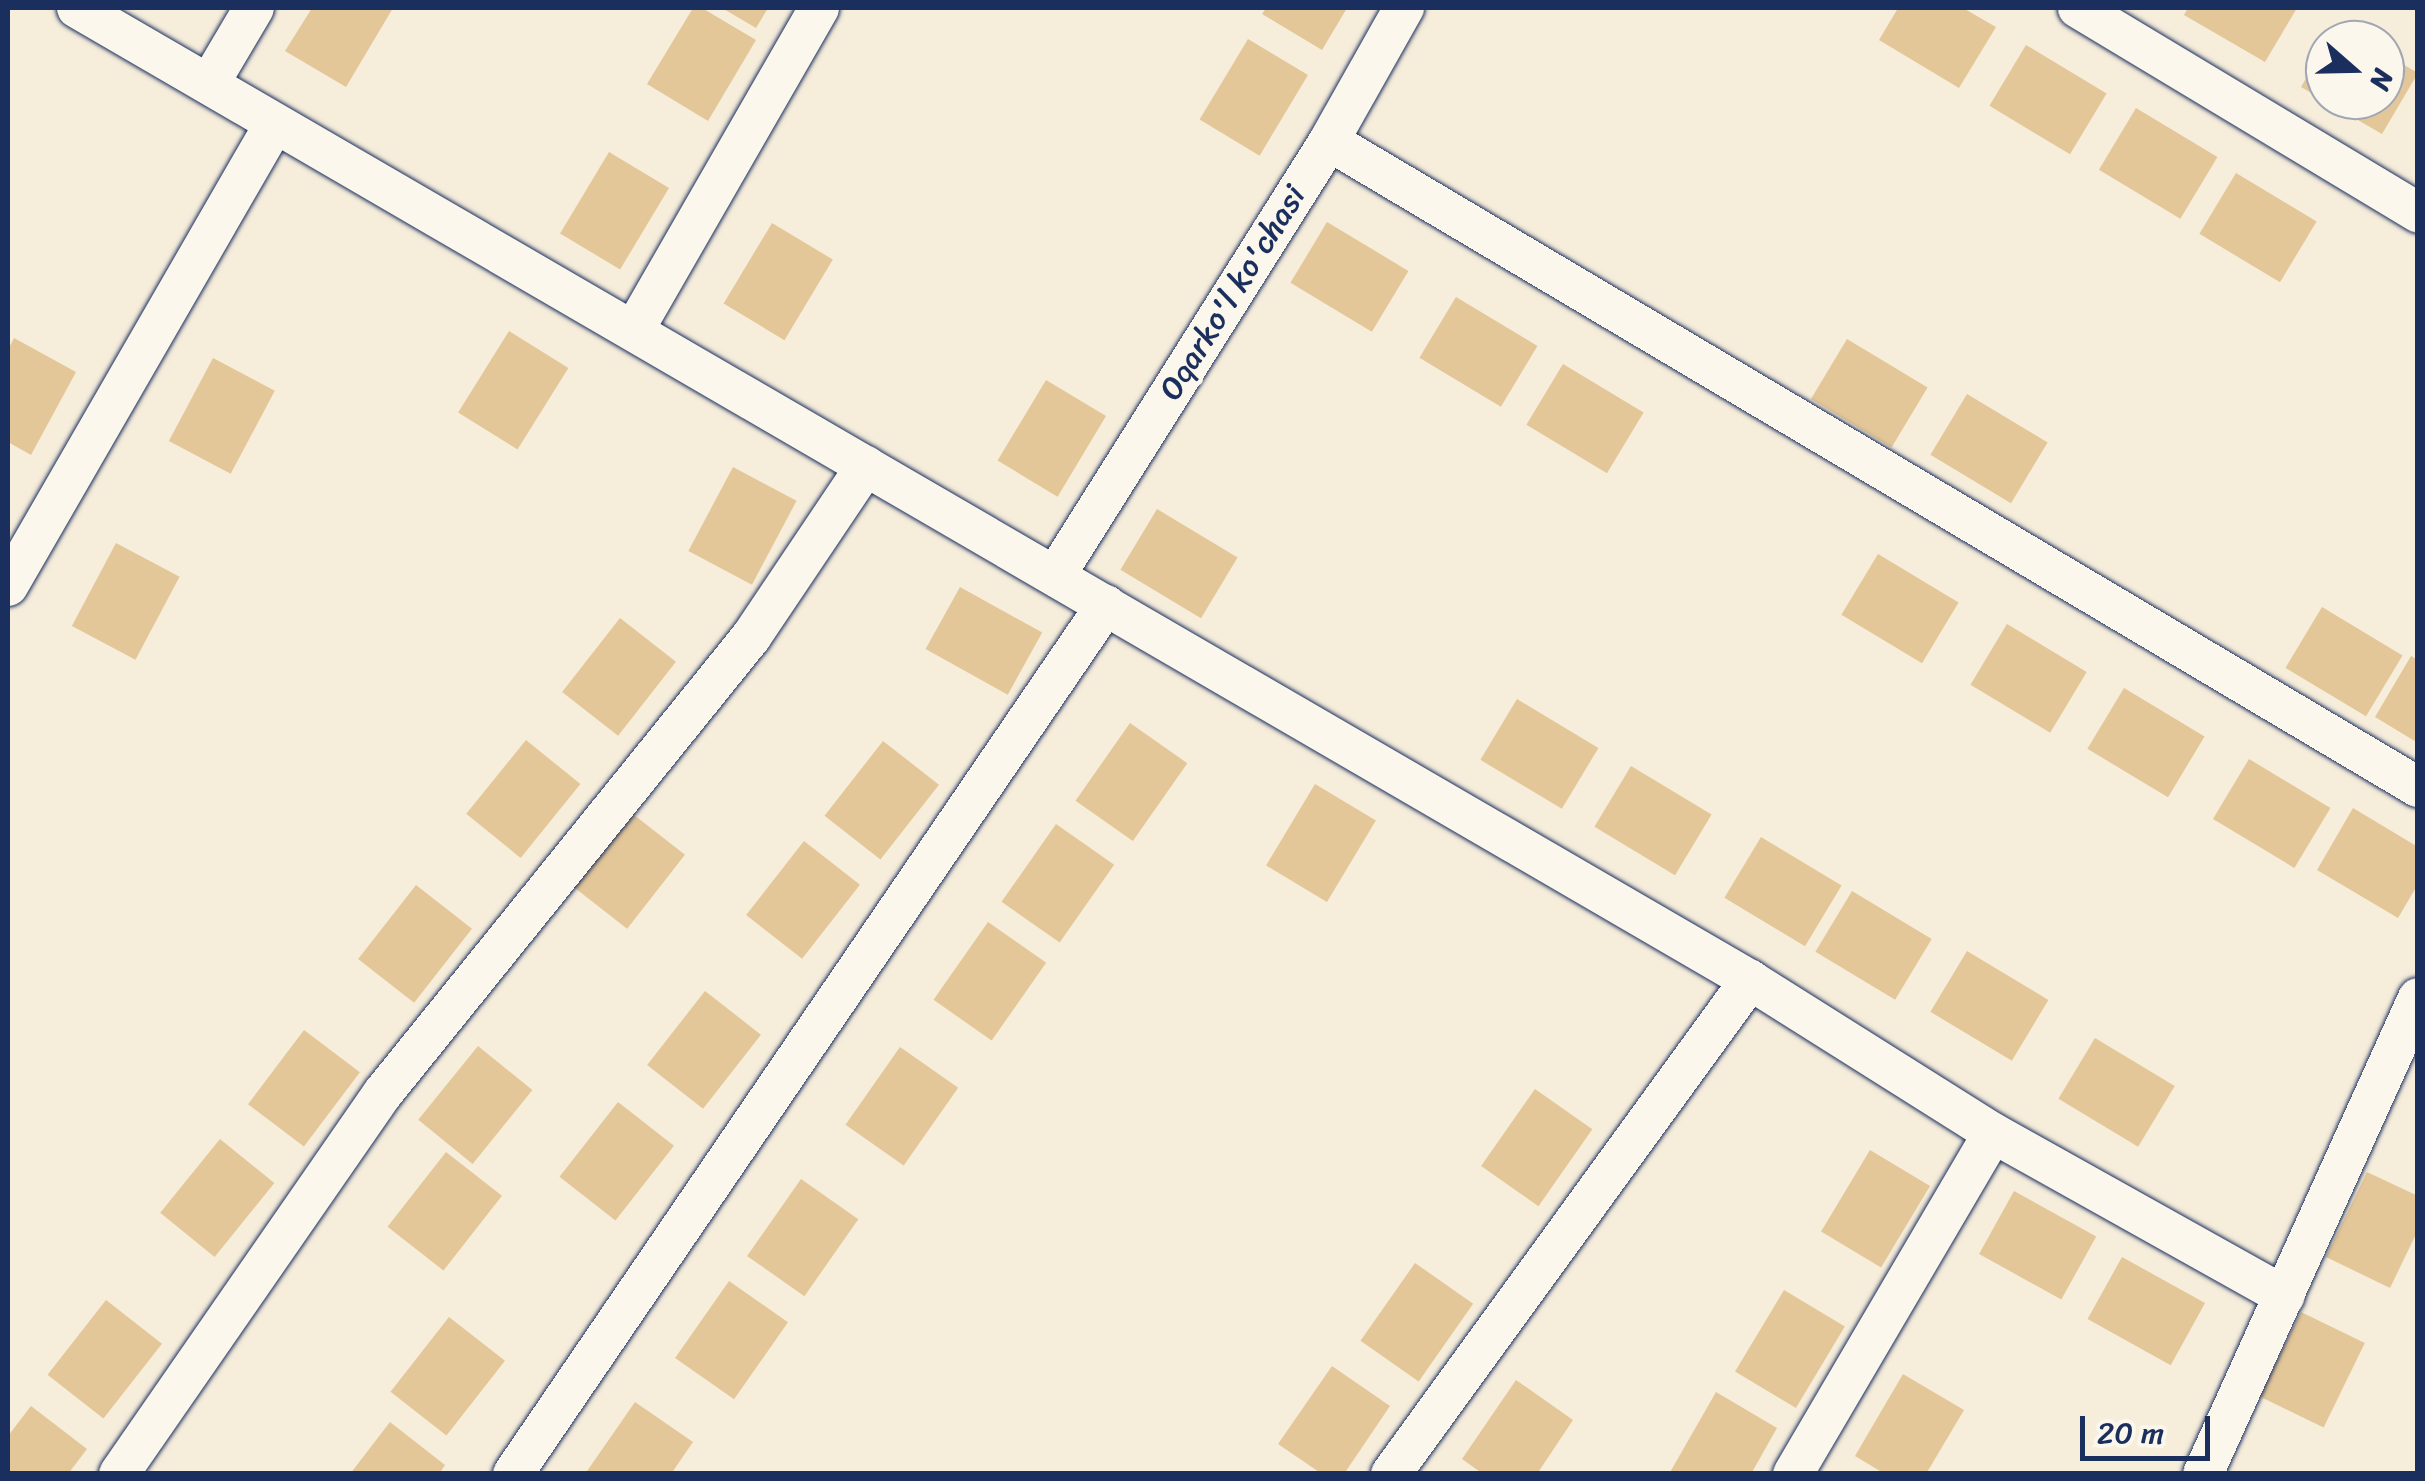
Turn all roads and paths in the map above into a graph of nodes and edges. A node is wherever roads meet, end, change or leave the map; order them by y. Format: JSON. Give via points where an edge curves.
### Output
{"nodes":[{"id":1,"x":78,"y":8,"type":"edge"},
{"id":2,"x":254,"y":8,"type":"edge"},
{"id":3,"x":819,"y":8,"type":"edge"},
{"id":4,"x":1404,"y":8,"type":"edge"},
{"id":5,"x":2078,"y":8,"type":"edge"},
{"id":6,"x":209,"y":84,"type":"junction"},
{"id":7,"x":274,"y":123,"type":"junction"},
{"id":8,"x":1328,"y":141,"type":"junction"},
{"id":9,"x":2418,"y":212,"type":"edge"},
{"id":10,"x":634,"y":330,"type":"junction"},
{"id":11,"x":866,"y":466,"type":"junction"},
{"id":12,"x":1055,"y":576,"type":"junction"},
{"id":13,"x":8,"y":586,"type":"edge"},
{"id":14,"x":1106,"y":605,"type":"junction"},
{"id":15,"x":2418,"y":787,"type":"edge"},
{"id":16,"x":1750,"y":980,"type":"junction"},
{"id":17,"x":2418,"y":998,"type":"edge"},
{"id":18,"x":1993,"y":1133,"type":"junction"},
{"id":19,"x":2285,"y":1296,"type":"junction"},
{"id":20,"x":118,"y":1474,"type":"edge"},
{"id":21,"x":513,"y":1474,"type":"edge"},
{"id":22,"x":1391,"y":1474,"type":"edge"},
{"id":23,"x":1793,"y":1474,"type":"edge"},
{"id":24,"x":2203,"y":1474,"type":"edge"}],
"edges":[{"from":1,"to":6,"type":"street"},
{"from":2,"to":6,"type":"street"},
{"from":3,"to":10,"type":"street"},
{"from":4,"to":8,"type":"street","name":"Oqarko'l ko'chasi"},
{"from":5,"to":9,"type":"street"},
{"from":6,"to":7,"type":"street"},
{"from":7,"to":10,"type":"street"},
{"from":7,"to":13,"type":"street"},
{"from":8,"to":12,"type":"street","name":"Oqarko'l ko'chasi"},
{"from":8,"to":15,"type":"street"},
{"from":10,"to":11,"type":"street"},
{"from":11,"to":12,"type":"street"},
{"from":11,"to":20,"type":"street","via":[[752,637],[383,1093]]},
{"from":12,"to":14,"type":"street"},
{"from":14,"to":16,"type":"street"},
{"from":14,"to":21,"type":"street"},
{"from":16,"to":18,"type":"street"},
{"from":16,"to":22,"type":"street"},
{"from":17,"to":19,"type":"street"},
{"from":18,"to":19,"type":"street"},
{"from":18,"to":23,"type":"street"},
{"from":19,"to":24,"type":"street"}]}
